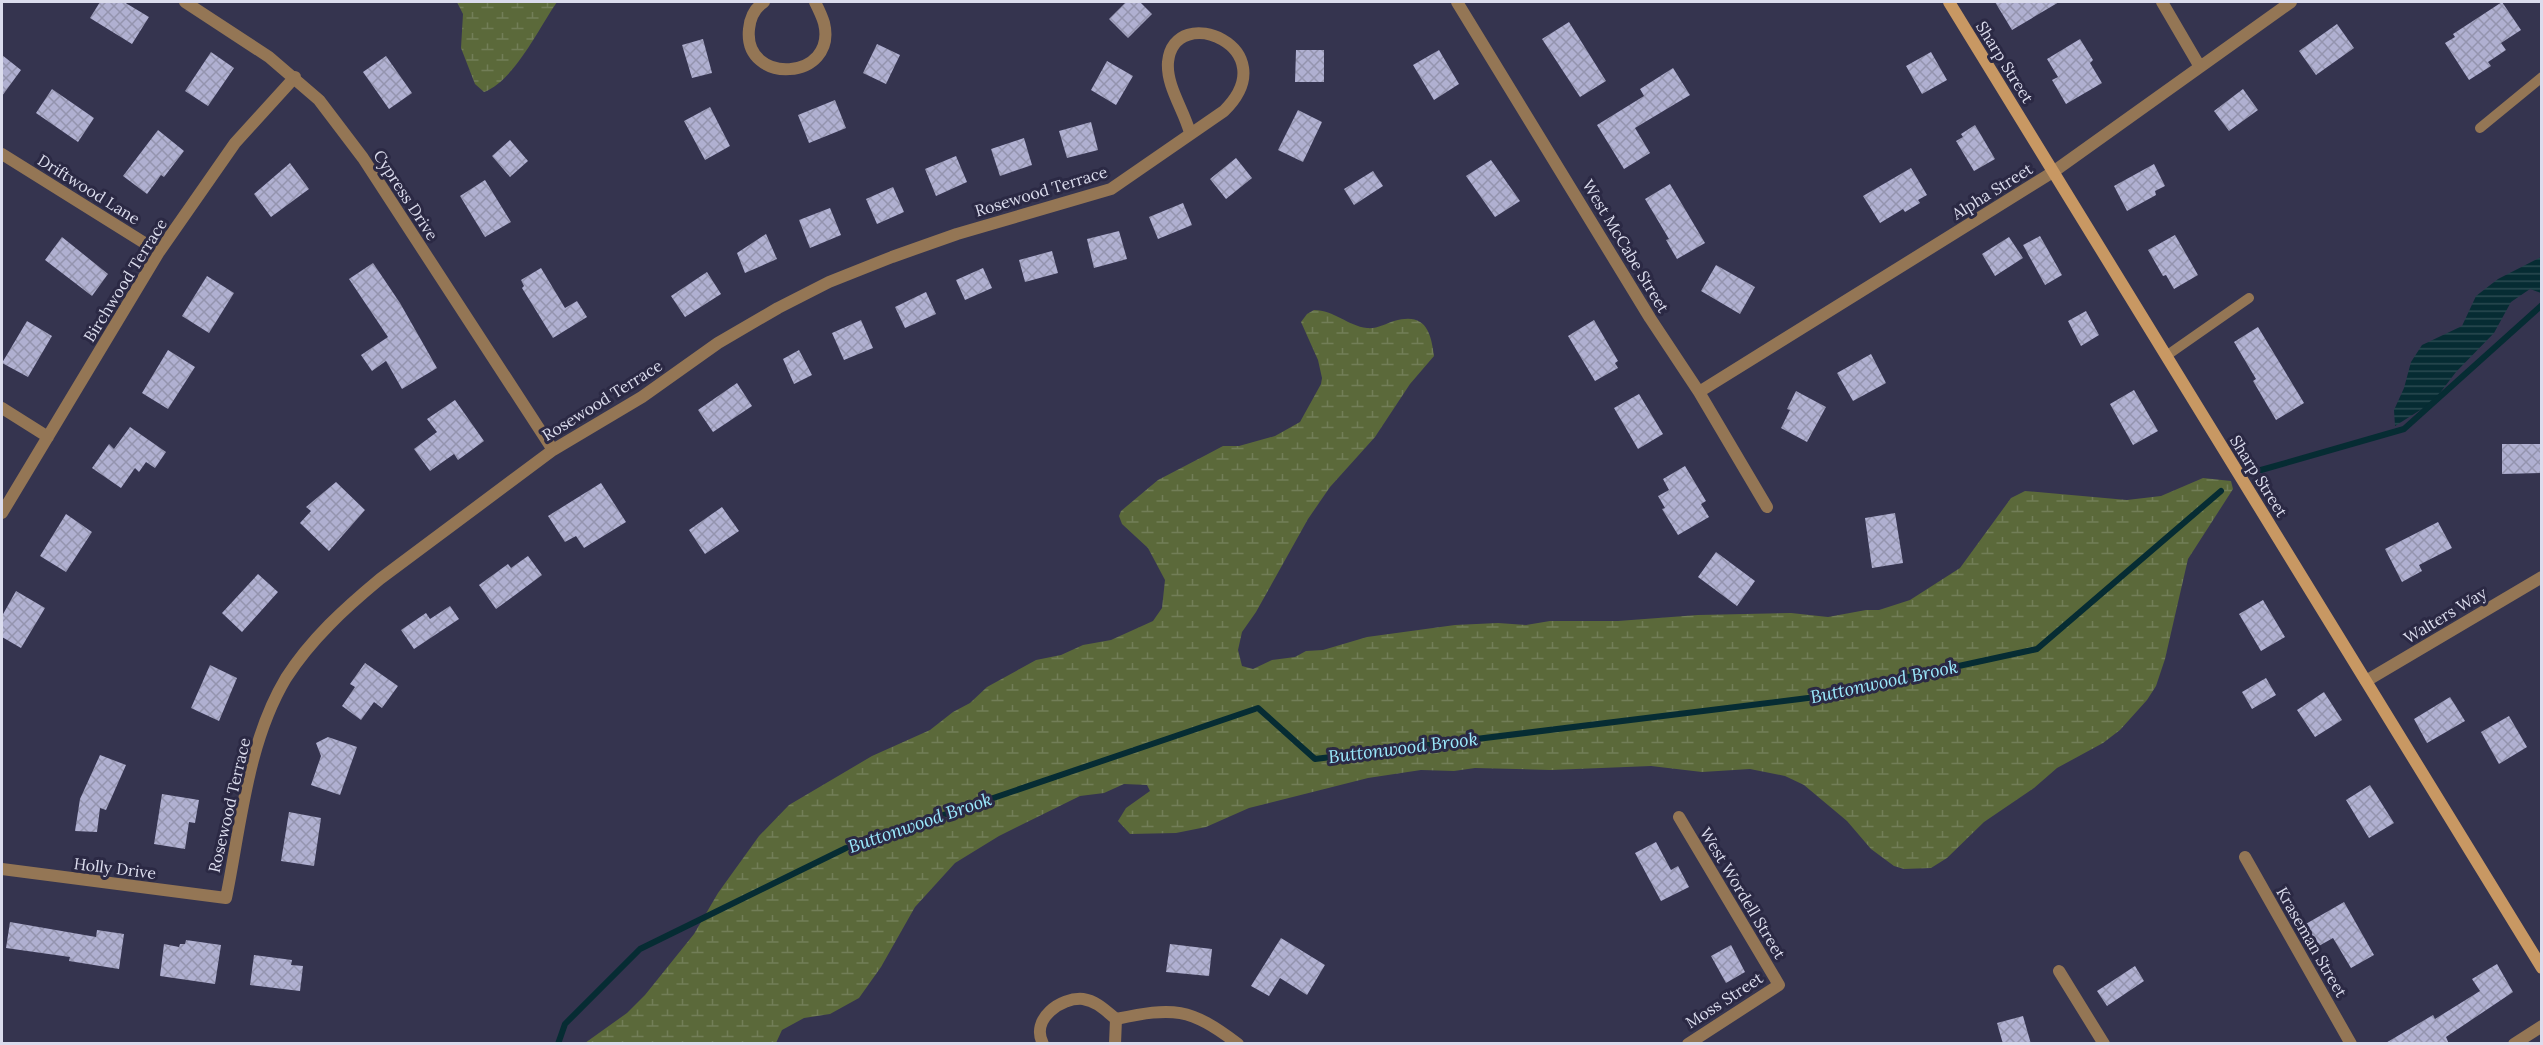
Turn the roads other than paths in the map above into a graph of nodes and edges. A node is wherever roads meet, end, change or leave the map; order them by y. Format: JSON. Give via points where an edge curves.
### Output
{"nodes":[{"id":1,"x":185,"y":2,"type":"edge"},
{"id":2,"x":764,"y":2,"type":"edge"},
{"id":3,"x":815,"y":2,"type":"edge"},
{"id":4,"x":1457,"y":2,"type":"edge"},
{"id":5,"x":1949,"y":2,"type":"edge"},
{"id":6,"x":2162,"y":2,"type":"edge"},
{"id":7,"x":2291,"y":2,"type":"edge"},
{"id":8,"x":2200,"y":68,"type":"junction"},
{"id":9,"x":295,"y":77,"type":"junction"},
{"id":10,"x":2541,"y":77,"type":"edge"},
{"id":11,"x":2480,"y":128,"type":"dead end"},
{"id":12,"x":1190,"y":133,"type":"junction"},
{"id":13,"x":2,"y":154,"type":"edge"},
{"id":14,"x":2054,"y":172,"type":"junction"},
{"id":15,"x":159,"y":252,"type":"junction"},
{"id":16,"x":2249,"y":297,"type":"dead end"},
{"id":17,"x":2166,"y":356,"type":"junction"},
{"id":18,"x":1699,"y":392,"type":"junction"},
{"id":19,"x":2,"y":408,"type":"edge"},
{"id":20,"x":48,"y":437,"type":"junction"},
{"id":21,"x":553,"y":450,"type":"junction"},
{"id":22,"x":1767,"y":507,"type":"dead end"},
{"id":23,"x":2,"y":513,"type":"edge"},
{"id":24,"x":2541,"y":577,"type":"edge"},
{"id":25,"x":2366,"y":681,"type":"junction"},
{"id":26,"x":1679,"y":817,"type":"dead end"},
{"id":27,"x":2245,"y":857,"type":"dead end"},
{"id":28,"x":2,"y":869,"type":"edge"},
{"id":29,"x":226,"y":898,"type":"joint"},
{"id":30,"x":2541,"y":968,"type":"edge"},
{"id":31,"x":2059,"y":971,"type":"dead end"},
{"id":32,"x":1779,"y":985,"type":"joint"},
{"id":33,"x":1116,"y":1019,"type":"junction"},
{"id":34,"x":2541,"y":1026,"type":"edge"},
{"id":35,"x":1043,"y":1044,"type":"edge"},
{"id":36,"x":1114,"y":1044,"type":"edge"},
{"id":37,"x":1238,"y":1044,"type":"edge"},
{"id":38,"x":1688,"y":1044,"type":"edge"},
{"id":39,"x":2104,"y":1044,"type":"edge"},
{"id":40,"x":2351,"y":1044,"type":"edge"},
{"id":41,"x":2514,"y":1044,"type":"edge"}],
"edges":[{"from":1,"to":9,"type":"street","name":"Cypress Drive"},
{"from":2,"to":3,"type":"street","via":[[756,8],[750,22],[752,48],[774,68],[792,70],[808,64],[820,51],[824,24]]},
{"from":4,"to":18,"type":"street","name":"West McCabe Street"},
{"from":5,"to":14,"type":"street","name":"Sharp Street"},
{"from":6,"to":8,"type":"street"},
{"from":7,"to":8,"type":"street","name":"Alpha Street"},
{"from":8,"to":14,"type":"street","name":"Alpha Street"},
{"from":9,"to":15,"type":"street","name":"Birchwood Terrace","via":[[235,143]]},
{"from":9,"to":21,"type":"street","name":"Cypress Drive","via":[[319,100],[363,158]]},
{"from":10,"to":11,"type":"lane"},
{"from":12,"to":12,"type":"street","name":"Rosewood Terrace","via":[[1224,111],[1238,95],[1243,81],[1234,46],[1215,33],[1184,36],[1175,43],[1170,56],[1170,78]]},
{"from":12,"to":21,"type":"street","name":"Rosewood Terrace","via":[[1111,189],[957,234],[829,282],[718,343],[642,398]]},
{"from":13,"to":15,"type":"street","name":"Driftwood Lane"},
{"from":14,"to":17,"type":"street","name":"Sharp Street"},
{"from":14,"to":18,"type":"street","name":"Alpha Street"},
{"from":15,"to":20,"type":"street","name":"Birchwood Terrace"},
{"from":16,"to":17,"type":"lane"},
{"from":17,"to":25,"type":"street","name":"Sharp Street"},
{"from":18,"to":22,"type":"street","name":"West McCabe Street"},
{"from":19,"to":20,"type":"street"},
{"from":20,"to":23,"type":"street","name":"Birchwood Terrace"},
{"from":21,"to":29,"type":"street","name":"Rosewood Terrace","via":[[353,601],[296,664],[277,697],[257,749]]},
{"from":24,"to":25,"type":"street","name":"Walters Way"},
{"from":25,"to":30,"type":"street","name":"Sharp Street"},
{"from":26,"to":32,"type":"street","name":"West Wordell Street"},
{"from":27,"to":40,"type":"street","name":"Kraseman Street"},
{"from":28,"to":29,"type":"street","name":"Holly Drive"},
{"from":31,"to":39,"type":"street"},
{"from":32,"to":38,"type":"street","name":"Moss Street"},
{"from":33,"to":35,"type":"street","via":[[1091,1001],[1066,1001],[1043,1021],[1039,1034]]},
{"from":33,"to":36,"type":"street"},
{"from":33,"to":37,"type":"street","via":[[1157,1010],[1178,1010],[1209,1024]]},
{"from":34,"to":41,"type":"street"}]}
